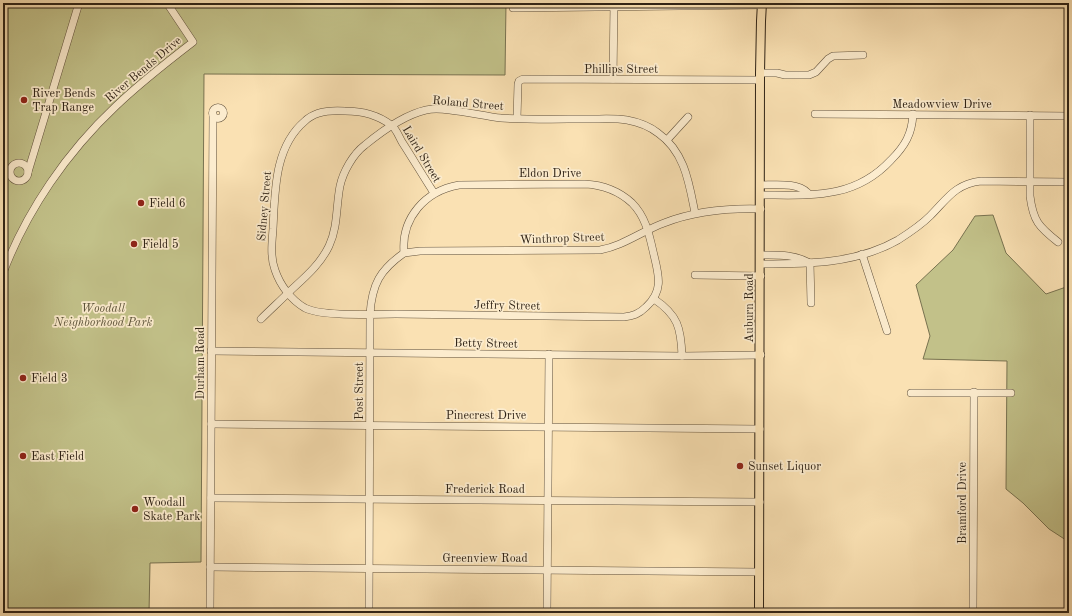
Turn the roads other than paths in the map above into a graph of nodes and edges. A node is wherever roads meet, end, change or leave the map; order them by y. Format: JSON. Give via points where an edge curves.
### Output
{"nodes":[{"id":1,"x":78,"y":3,"type":"edge"},
{"id":2,"x":167,"y":3,"type":"edge"},
{"id":3,"x":614,"y":4,"type":"edge"},
{"id":4,"x":762,"y":4,"type":"edge"},
{"id":5,"x":513,"y":8,"type":"dead end"},
{"id":6,"x":863,"y":55,"type":"dead end"},
{"id":7,"x":760,"y":77,"type":"junction"},
{"id":8,"x":613,"y":80,"type":"junction"},
{"id":9,"x":815,"y":114,"type":"dead end"},
{"id":10,"x":913,"y":114,"type":"junction"},
{"id":11,"x":1030,"y":115,"type":"junction"},
{"id":12,"x":1069,"y":116,"type":"edge"},
{"id":13,"x":688,"y":117,"type":"dead end"},
{"id":14,"x":517,"y":118,"type":"junction"},
{"id":15,"x":213,"y":123,"type":"junction"},
{"id":16,"x":392,"y":125,"type":"junction"},
{"id":17,"x":667,"y":140,"type":"junction"},
{"id":18,"x":27,"y":167,"type":"dead end"},
{"id":19,"x":1030,"y":182,"type":"junction"},
{"id":20,"x":1069,"y":182,"type":"edge"},
{"id":21,"x":760,"y":185,"type":"junction"},
{"id":22,"x":434,"y":193,"type":"junction"},
{"id":23,"x":808,"y":194,"type":"junction"},
{"id":24,"x":760,"y":195,"type":"junction"},
{"id":25,"x":761,"y":209,"type":"junction"},
{"id":26,"x":695,"y":213,"type":"junction"},
{"id":27,"x":648,"y":230,"type":"junction"},
{"id":28,"x":1058,"y":242,"type":"dead end"},
{"id":29,"x":404,"y":253,"type":"junction"},
{"id":30,"x":760,"y":254,"type":"junction"},
{"id":31,"x":862,"y":254,"type":"junction"},
{"id":32,"x":810,"y":263,"type":"junction"},
{"id":33,"x":760,"y":264,"type":"junction"},
{"id":34,"x":3,"y":273,"type":"edge"},
{"id":35,"x":696,"y":275,"type":"dead end"},
{"id":36,"x":761,"y":276,"type":"junction"},
{"id":37,"x":288,"y":293,"type":"junction"},
{"id":38,"x":654,"y":298,"type":"junction"},
{"id":39,"x":811,"y":303,"type":"dead end"},
{"id":40,"x":370,"y":314,"type":"junction"},
{"id":41,"x":260,"y":320,"type":"dead end"},
{"id":42,"x":887,"y":331,"type":"dead end"},
{"id":43,"x":211,"y":351,"type":"junction"},
{"id":44,"x":370,"y":353,"type":"junction"},
{"id":45,"x":549,"y":354,"type":"junction"},
{"id":46,"x":761,"y":355,"type":"junction"},
{"id":47,"x":682,"y":356,"type":"junction"},
{"id":48,"x":911,"y":392,"type":"dead end"},
{"id":49,"x":974,"y":392,"type":"junction"},
{"id":50,"x":1011,"y":394,"type":"dead end"},
{"id":51,"x":211,"y":424,"type":"junction"},
{"id":52,"x":370,"y":426,"type":"junction"},
{"id":53,"x":548,"y":427,"type":"junction"},
{"id":54,"x":760,"y":429,"type":"junction"},
{"id":55,"x":211,"y":498,"type":"junction"},
{"id":56,"x":369,"y":499,"type":"junction"},
{"id":57,"x":547,"y":501,"type":"junction"},
{"id":58,"x":760,"y":502,"type":"junction"},
{"id":59,"x":210,"y":567,"type":"junction"},
{"id":60,"x":369,"y":568,"type":"junction"},
{"id":61,"x":547,"y":570,"type":"junction"},
{"id":62,"x":759,"y":572,"type":"junction"},
{"id":63,"x":210,"y":613,"type":"edge"},
{"id":64,"x":369,"y":613,"type":"edge"},
{"id":65,"x":547,"y":613,"type":"edge"},
{"id":66,"x":759,"y":613,"type":"edge"},
{"id":67,"x":973,"y":613,"type":"edge"}],
"edges":[{"from":1,"to":18,"type":"street"},
{"from":2,"to":34,"type":"street","name":"River Bends Drive","via":[[192,42],[116,105],[77,148],[52,180],[34,210]]},
{"from":3,"to":4,"type":"street"},
{"from":3,"to":5,"type":"street"},
{"from":3,"to":8,"type":"street"},
{"from":4,"to":7,"type":"main road","name":"Auburn Road"},
{"from":6,"to":7,"type":"street","name":"Phillips Street","via":[[833,56],[809,76],[777,73]]},
{"from":7,"to":8,"type":"street","name":"Phillips Street"},
{"from":7,"to":21,"type":"main road","name":"Auburn Road"},
{"from":8,"to":14,"type":"street","name":"Phillips Street","via":[[519,81]]},
{"from":9,"to":10,"type":"street","name":"Meadowview Drive"},
{"from":10,"to":11,"type":"street","name":"Meadowview Drive"},
{"from":10,"to":23,"type":"street","via":[[911,131],[905,144],[880,171],[846,190]]},
{"from":11,"to":12,"type":"street","name":"Meadowview Drive"},
{"from":11,"to":19,"type":"street"},
{"from":13,"to":17,"type":"street"},
{"from":14,"to":16,"type":"street","name":"Roland Street","via":[[427,110]]},
{"from":14,"to":17,"type":"street","name":"Roland Street","via":[[628,120],[647,126]]},
{"from":15,"to":15,"type":"street","name":"Durham Road","via":[[224,116],[221,108],[215,108]]},
{"from":15,"to":43,"type":"street","name":"Durham Road"},
{"from":16,"to":22,"type":"street","name":"Laird Street"},
{"from":16,"to":37,"type":"street","name":"Roland Street","via":[[363,146],[348,166],[340,187],[337,221],[330,244],[316,266]]},
{"from":16,"to":37,"type":"street","name":"Sidney Street","via":[[363,112],[328,111],[305,120],[290,139],[277,174],[272,253],[279,281]]},
{"from":17,"to":26,"type":"street","name":"Roland Street","via":[[678,153],[685,169]]},
{"from":19,"to":20,"type":"street"},
{"from":19,"to":28,"type":"street","via":[[1031,206],[1036,221],[1043,231]]},
{"from":19,"to":31,"type":"street","via":[[981,181],[961,187],[948,195],[930,216],[910,233],[888,245]]},
{"from":21,"to":23,"type":"street","via":[[796,187]]},
{"from":21,"to":24,"type":"main road","name":"Auburn Road"},
{"from":22,"to":27,"type":"street","name":"Eldon Drive","via":[[452,186],[468,184],[595,185],[617,192],[632,203],[643,217]]},
{"from":22,"to":29,"type":"street","via":[[418,207],[409,221]]},
{"from":23,"to":24,"type":"street"},
{"from":24,"to":25,"type":"main road","name":"Auburn Road"},
{"from":25,"to":26,"type":"street","name":"Winthrop Street","via":[[725,209]]},
{"from":25,"to":30,"type":"main road","name":"Auburn Road"},
{"from":26,"to":27,"type":"street","name":"Winthrop Street"},
{"from":27,"to":29,"type":"street","name":"Winthrop Street","via":[[622,244],[600,250]]},
{"from":27,"to":38,"type":"street","via":[[658,276]]},
{"from":29,"to":40,"type":"street","name":"Post Street","via":[[381,275],[371,300]]},
{"from":30,"to":32,"type":"street","via":[[791,255]]},
{"from":30,"to":33,"type":"main road","name":"Auburn Road"},
{"from":31,"to":32,"type":"street","via":[[840,260]]},
{"from":31,"to":42,"type":"street"},
{"from":32,"to":33,"type":"street"},
{"from":32,"to":39,"type":"street"},
{"from":33,"to":36,"type":"main road","name":"Auburn Road"},
{"from":35,"to":36,"type":"street"},
{"from":36,"to":46,"type":"main road","name":"Auburn Road"},
{"from":37,"to":40,"type":"street","name":"Jeffry Street","via":[[305,308],[315,311]]},
{"from":37,"to":41,"type":"street","name":"Roland Street"},
{"from":38,"to":40,"type":"street","name":"Jeffry Street","via":[[639,313],[624,317]]},
{"from":38,"to":47,"type":"street","via":[[668,310],[679,327]]},
{"from":40,"to":44,"type":"street","name":"Post Street"},
{"from":43,"to":44,"type":"street","name":"Betty Street"},
{"from":43,"to":51,"type":"street","name":"Durham Road"},
{"from":44,"to":45,"type":"street","name":"Betty Street"},
{"from":44,"to":52,"type":"street","name":"Post Street"},
{"from":45,"to":47,"type":"street","name":"Betty Street"},
{"from":45,"to":53,"type":"street"},
{"from":46,"to":47,"type":"street","name":"Betty Street"},
{"from":46,"to":54,"type":"main road","name":"Auburn Road"},
{"from":48,"to":49,"type":"street"},
{"from":49,"to":50,"type":"street"},
{"from":49,"to":67,"type":"street","name":"Bramford Drive"},
{"from":51,"to":52,"type":"street","name":"Pinecrest Drive"},
{"from":51,"to":55,"type":"street","name":"Durham Road"},
{"from":52,"to":53,"type":"street","name":"Pinecrest Drive"},
{"from":52,"to":56,"type":"street","name":"Post Street"},
{"from":53,"to":54,"type":"street","name":"Pinecrest Drive"},
{"from":53,"to":57,"type":"street"},
{"from":54,"to":58,"type":"main road","name":"Auburn Road"},
{"from":55,"to":56,"type":"street","name":"Frederick Road"},
{"from":55,"to":59,"type":"street","name":"Durham Road"},
{"from":56,"to":57,"type":"street","name":"Frederick Road"},
{"from":56,"to":60,"type":"street","name":"Post Street"},
{"from":57,"to":58,"type":"street","name":"Frederick Road"},
{"from":57,"to":61,"type":"street"},
{"from":58,"to":62,"type":"main road","name":"Auburn Road"},
{"from":59,"to":60,"type":"street","name":"Greenview Road"},
{"from":59,"to":63,"type":"street","name":"Durham Road"},
{"from":60,"to":61,"type":"street","name":"Greenview Road"},
{"from":60,"to":64,"type":"street","name":"Post Street"},
{"from":61,"to":62,"type":"street","name":"Greenview Road"},
{"from":61,"to":65,"type":"street"},
{"from":62,"to":66,"type":"main road","name":"Auburn Road"}]}
